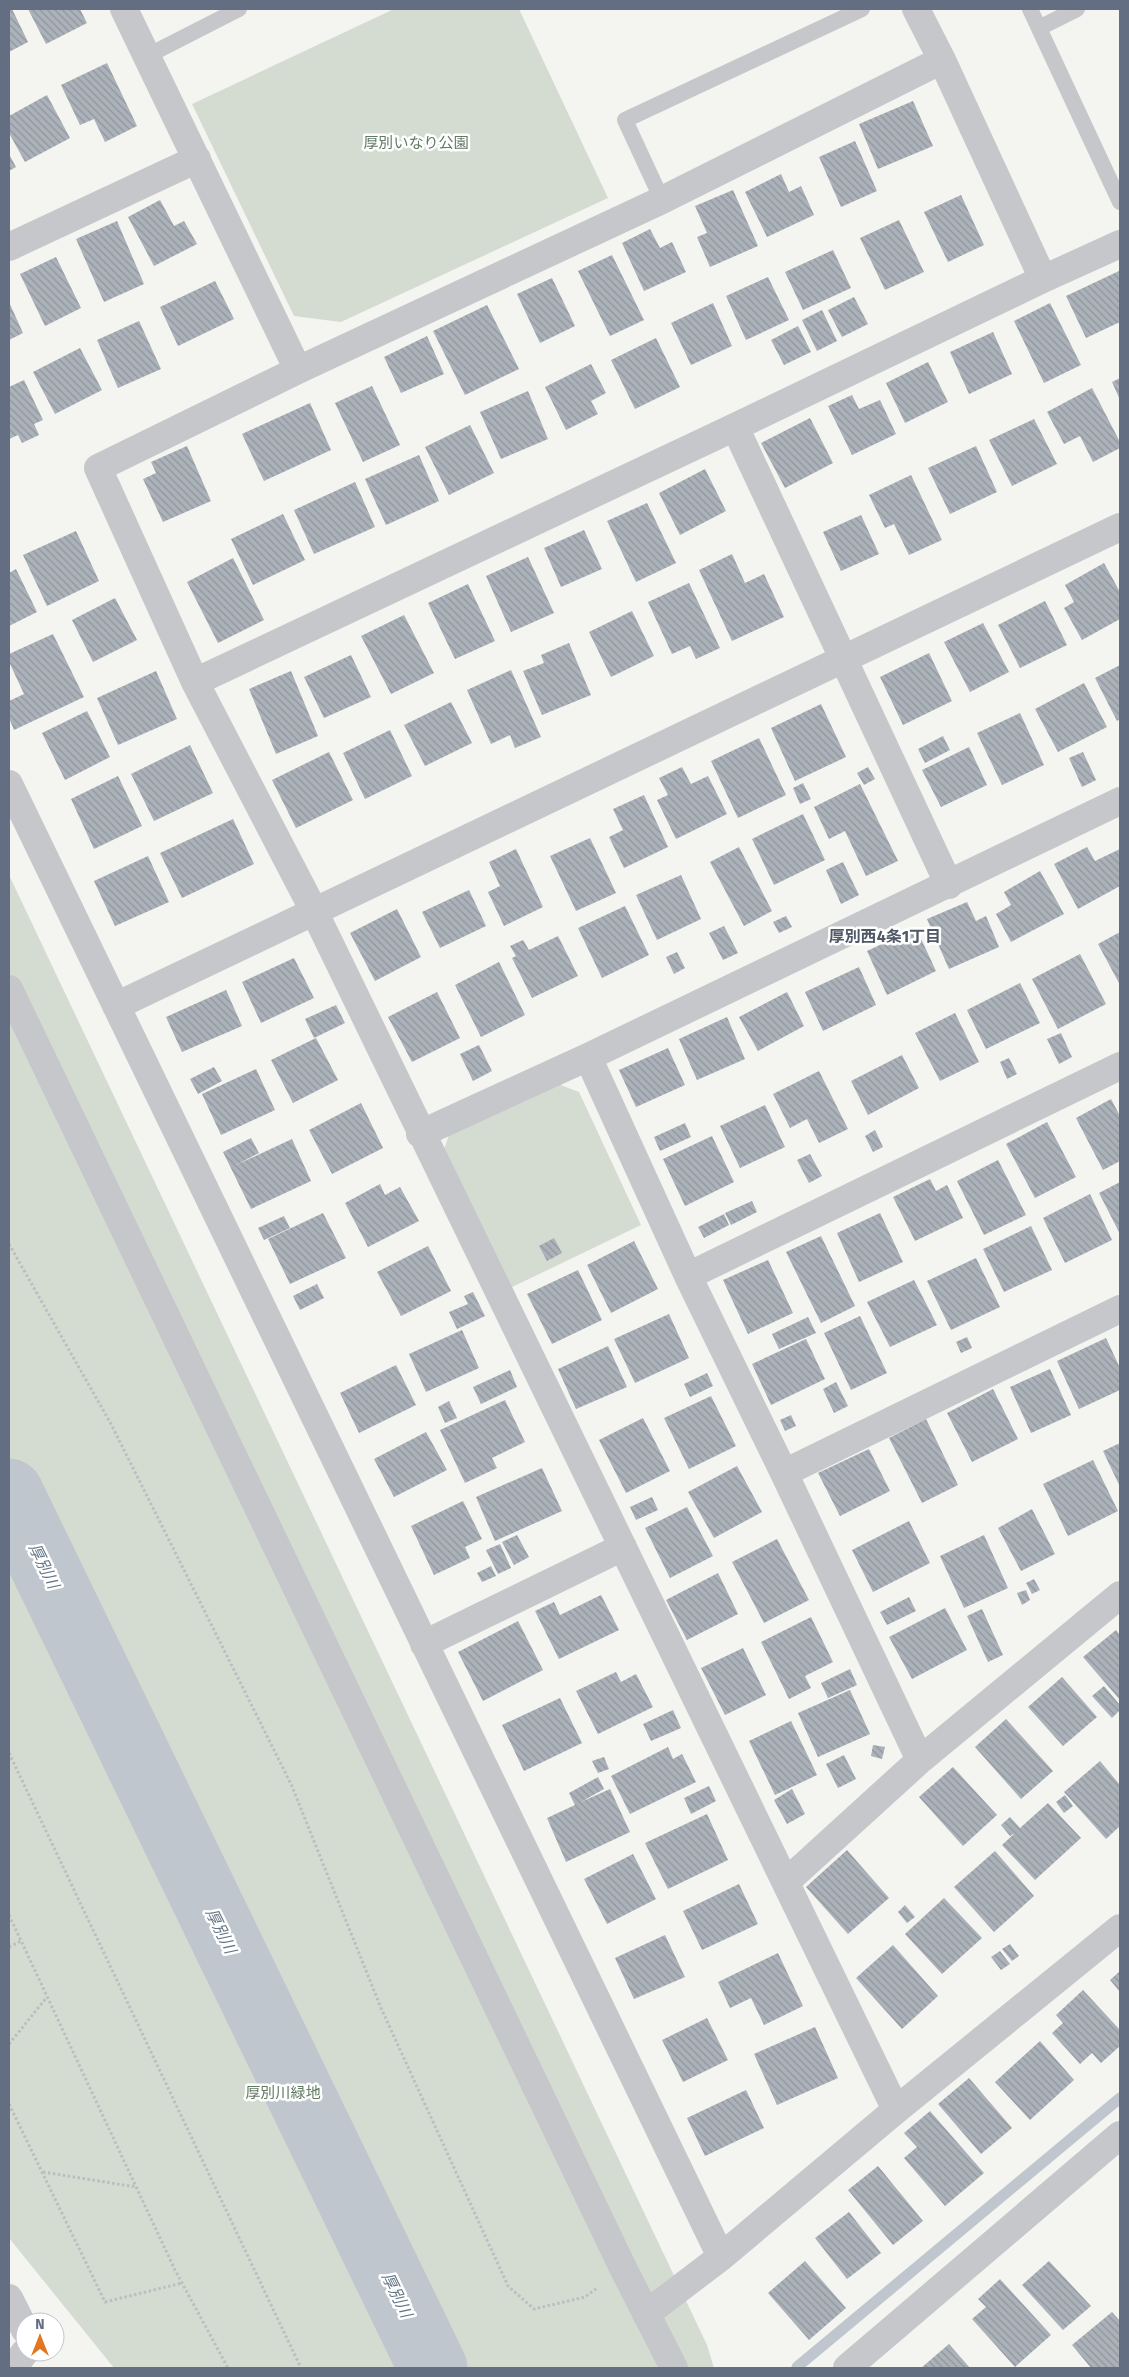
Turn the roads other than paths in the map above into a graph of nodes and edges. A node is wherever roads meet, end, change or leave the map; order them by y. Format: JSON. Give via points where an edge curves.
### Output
{"nodes":[{"id":1,"x":124,"y":9,"type":"edge"},
{"id":2,"x":239,"y":9,"type":"edge"},
{"id":3,"x":862,"y":9,"type":"edge"},
{"id":4,"x":916,"y":9,"type":"edge"},
{"id":5,"x":1030,"y":9,"type":"edge"},
{"id":6,"x":1077,"y":9,"type":"edge"},
{"id":7,"x":1039,"y":28,"type":"junction"},
{"id":8,"x":147,"y":56,"type":"junction"},
{"id":9,"x":942,"y":60,"type":"junction"},
{"id":10,"x":197,"y":159,"type":"junction"},
{"id":11,"x":662,"y":200,"type":"junction"},
{"id":12,"x":1120,"y":202,"type":"edge"},
{"id":13,"x":1120,"y":244,"type":"edge"},
{"id":14,"x":9,"y":247,"type":"edge"},
{"id":15,"x":1043,"y":279,"type":"junction"},
{"id":16,"x":298,"y":370,"type":"junction"},
{"id":17,"x":735,"y":427,"type":"junction"},
{"id":18,"x":1120,"y":527,"type":"edge"},
{"id":19,"x":843,"y":660,"type":"junction"},
{"id":20,"x":194,"y":682,"type":"junction"},
{"id":21,"x":9,"y":784,"type":"edge"},
{"id":22,"x":1120,"y":801,"type":"edge"},
{"id":23,"x":949,"y":885,"type":"junction"},
{"id":24,"x":314,"y":911,"type":"junction"},
{"id":25,"x":9,"y":989,"type":"edge"},
{"id":26,"x":116,"y":1006,"type":"junction"},
{"id":27,"x":588,"y":1057,"type":"junction"},
{"id":28,"x":1120,"y":1066,"type":"edge"},
{"id":29,"x":420,"y":1134,"type":"junction"},
{"id":30,"x":688,"y":1276,"type":"junction"},
{"id":31,"x":1120,"y":1308,"type":"edge"},
{"id":32,"x":784,"y":1473,"type":"junction"},
{"id":33,"x":624,"y":1547,"type":"junction"},
{"id":34,"x":1120,"y":1595,"type":"edge"},
{"id":35,"x":424,"y":1644,"type":"junction"},
{"id":36,"x":920,"y":1760,"type":"junction"},
{"id":37,"x":786,"y":1882,"type":"junction"},
{"id":38,"x":1120,"y":1928,"type":"edge"},
{"id":39,"x":896,"y":2110,"type":"junction"},
{"id":40,"x":1120,"y":2135,"type":"edge"},
{"id":41,"x":721,"y":2258,"type":"junction"},
{"id":42,"x":9,"y":2298,"type":"edge"},
{"id":43,"x":16,"y":2312,"type":"edge"},
{"id":44,"x":646,"y":2314,"type":"junction"},
{"id":45,"x":674,"y":2368,"type":"edge"},
{"id":46,"x":847,"y":2368,"type":"edge"}],
"edges":[{"from":1,"to":8,"type":"street"},
{"from":2,"to":8,"type":"lane"},
{"from":3,"to":11,"type":"lane","via":[[625,120]]},
{"from":4,"to":9,"type":"street"},
{"from":5,"to":7,"type":"lane"},
{"from":6,"to":7,"type":"lane"},
{"from":7,"to":12,"type":"lane"},
{"from":8,"to":10,"type":"street"},
{"from":9,"to":11,"type":"street"},
{"from":9,"to":15,"type":"street"},
{"from":10,"to":14,"type":"street"},
{"from":10,"to":16,"type":"street"},
{"from":11,"to":16,"type":"street"},
{"from":13,"to":15,"type":"street"},
{"from":15,"to":17,"type":"street"},
{"from":16,"to":20,"type":"street","via":[[98,468]]},
{"from":17,"to":19,"type":"street"},
{"from":17,"to":20,"type":"street"},
{"from":18,"to":19,"type":"street"},
{"from":19,"to":23,"type":"street"},
{"from":19,"to":24,"type":"street"},
{"from":20,"to":24,"type":"street"},
{"from":21,"to":26,"type":"street"},
{"from":22,"to":23,"type":"street"},
{"from":23,"to":27,"type":"street"},
{"from":24,"to":26,"type":"street"},
{"from":24,"to":29,"type":"street"},
{"from":25,"to":44,"type":"street"},
{"from":26,"to":35,"type":"street"},
{"from":27,"to":29,"type":"street"},
{"from":27,"to":30,"type":"street"},
{"from":28,"to":30,"type":"street"},
{"from":29,"to":33,"type":"street"},
{"from":30,"to":32,"type":"street"},
{"from":31,"to":32,"type":"street"},
{"from":32,"to":36,"type":"street"},
{"from":33,"to":35,"type":"street"},
{"from":33,"to":37,"type":"street"},
{"from":34,"to":36,"type":"street"},
{"from":35,"to":41,"type":"street"},
{"from":36,"to":37,"type":"street"},
{"from":37,"to":39,"type":"street"},
{"from":38,"to":39,"type":"street"},
{"from":39,"to":41,"type":"street"},
{"from":40,"to":46,"type":"street"},
{"from":41,"to":44,"type":"street"},
{"from":42,"to":43,"type":"street"},
{"from":44,"to":45,"type":"street"}]}
